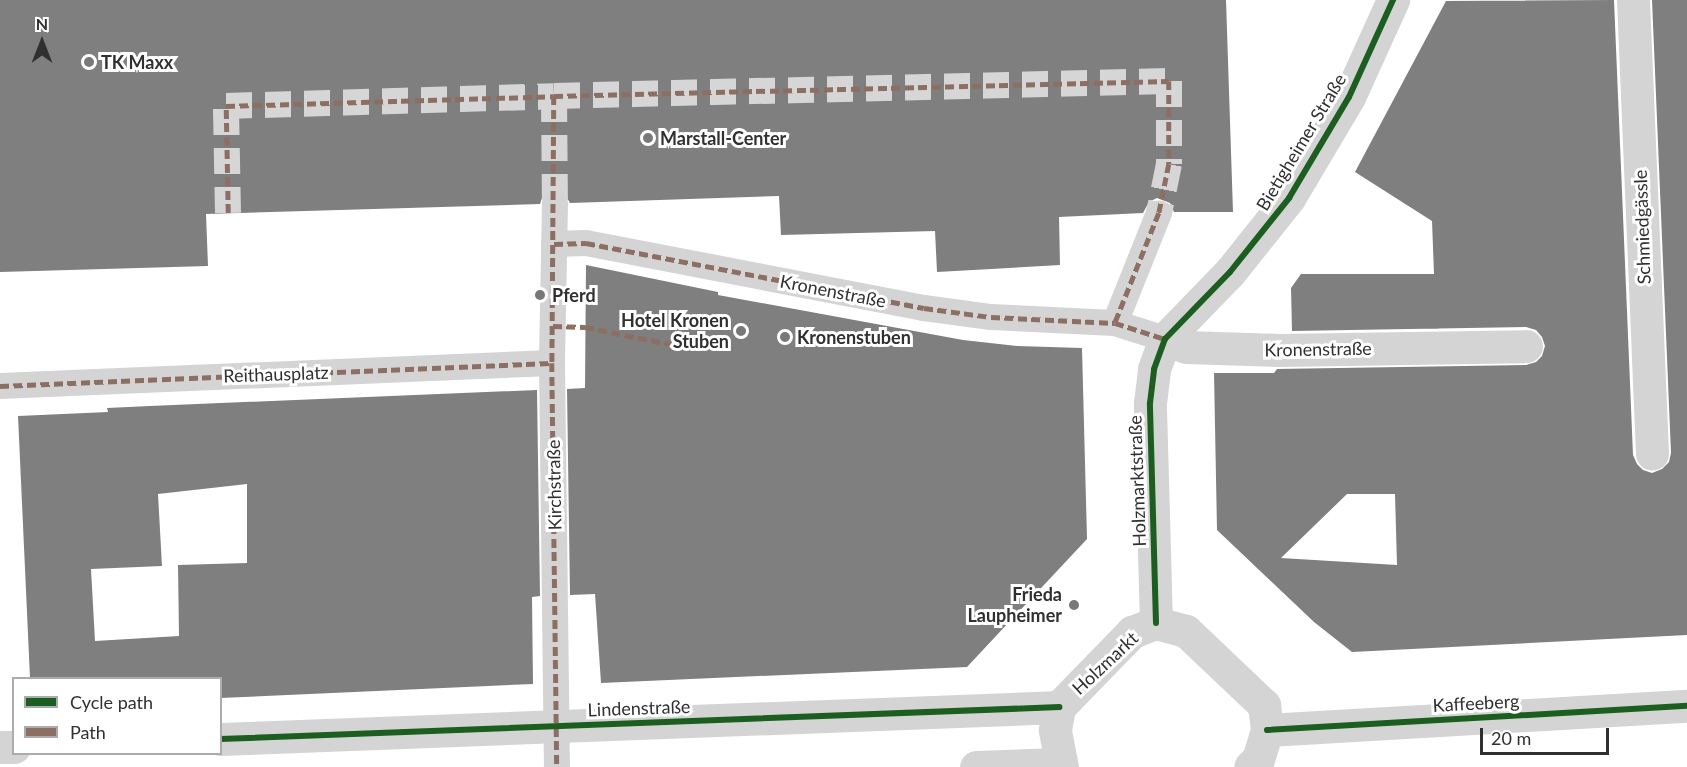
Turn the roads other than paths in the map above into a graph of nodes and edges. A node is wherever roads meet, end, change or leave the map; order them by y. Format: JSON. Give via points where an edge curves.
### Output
{"nodes":[{"id":1,"x":1393,"y":0,"type":"edge"},
{"id":2,"x":1633,"y":0,"type":"edge"},
{"id":3,"x":555,"y":203,"type":"tunnel mouth"},
{"id":4,"x":1159,"y":213,"type":"tunnel mouth"},
{"id":5,"x":554,"y":244,"type":"junction"},
{"id":6,"x":1114,"y":323,"type":"junction"},
{"id":7,"x":1165,"y":339,"type":"junction"},
{"id":8,"x":1526,"y":346,"type":"dead end"},
{"id":9,"x":552,"y":363,"type":"junction"},
{"id":10,"x":0,"y":386,"type":"edge"},
{"id":11,"x":1652,"y":454,"type":"dead end"},
{"id":12,"x":1156,"y":623,"type":"junction"},
{"id":13,"x":1687,"y":706,"type":"edge"},
{"id":14,"x":1059,"y":707,"type":"junction"},
{"id":15,"x":557,"y":726,"type":"junction"},
{"id":16,"x":1267,"y":730,"type":"junction"},
{"id":17,"x":222,"y":739,"type":"edge"},
{"id":18,"x":1061,"y":766,"type":"edge"},
{"id":19,"x":557,"y":767,"type":"edge"},
{"id":20,"x":976,"y":767,"type":"edge"},
{"id":21,"x":1251,"y":767,"type":"edge"}],
"edges":[{"from":1,"to":7,"type":"street","name":"Bietigheimer Straße","via":[[1349,97],[1289,198],[1230,272]]},
{"from":2,"to":11,"type":"street","name":"Schmiedgässle"},
{"from":3,"to":5,"type":"street","name":"Kirchstraße"},
{"from":4,"to":6,"type":"street"},
{"from":5,"to":6,"type":"street","name":"Kronenstraße","via":[[586,243],[924,308],[991,317]]},
{"from":5,"to":9,"type":"street","name":"Kirchstraße"},
{"from":6,"to":7,"type":"street","name":"Kronenstraße"},
{"from":7,"to":8,"type":"street","name":"Kronenstraße","via":[[1186,347],[1279,350]]},
{"from":7,"to":12,"type":"street","name":"Holzmarktstraße","via":[[1154,369],[1150,403]]},
{"from":9,"to":10,"type":"street","name":"Reithausplatz"},
{"from":9,"to":15,"type":"street","name":"Kirchstraße"},
{"from":12,"to":14,"type":"street","name":"Holzmarkt","via":[[1132,632]]},
{"from":12,"to":16,"type":"street","name":"Holzmarkt","via":[[1186,631],[1263,705]]},
{"from":13,"to":16,"type":"street","name":"Kaffeeberg"},
{"from":14,"to":15,"type":"street","name":"Lindenstraße"},
{"from":14,"to":18,"type":"street","name":"Holzmarkt","via":[[1055,730]]},
{"from":15,"to":17,"type":"street","name":"Lindenstraße"},
{"from":15,"to":19,"type":"street","name":"Kirchstraße"},
{"from":16,"to":21,"type":"street","via":[[1258,759]]},
{"from":18,"to":20,"type":"street"}]}
